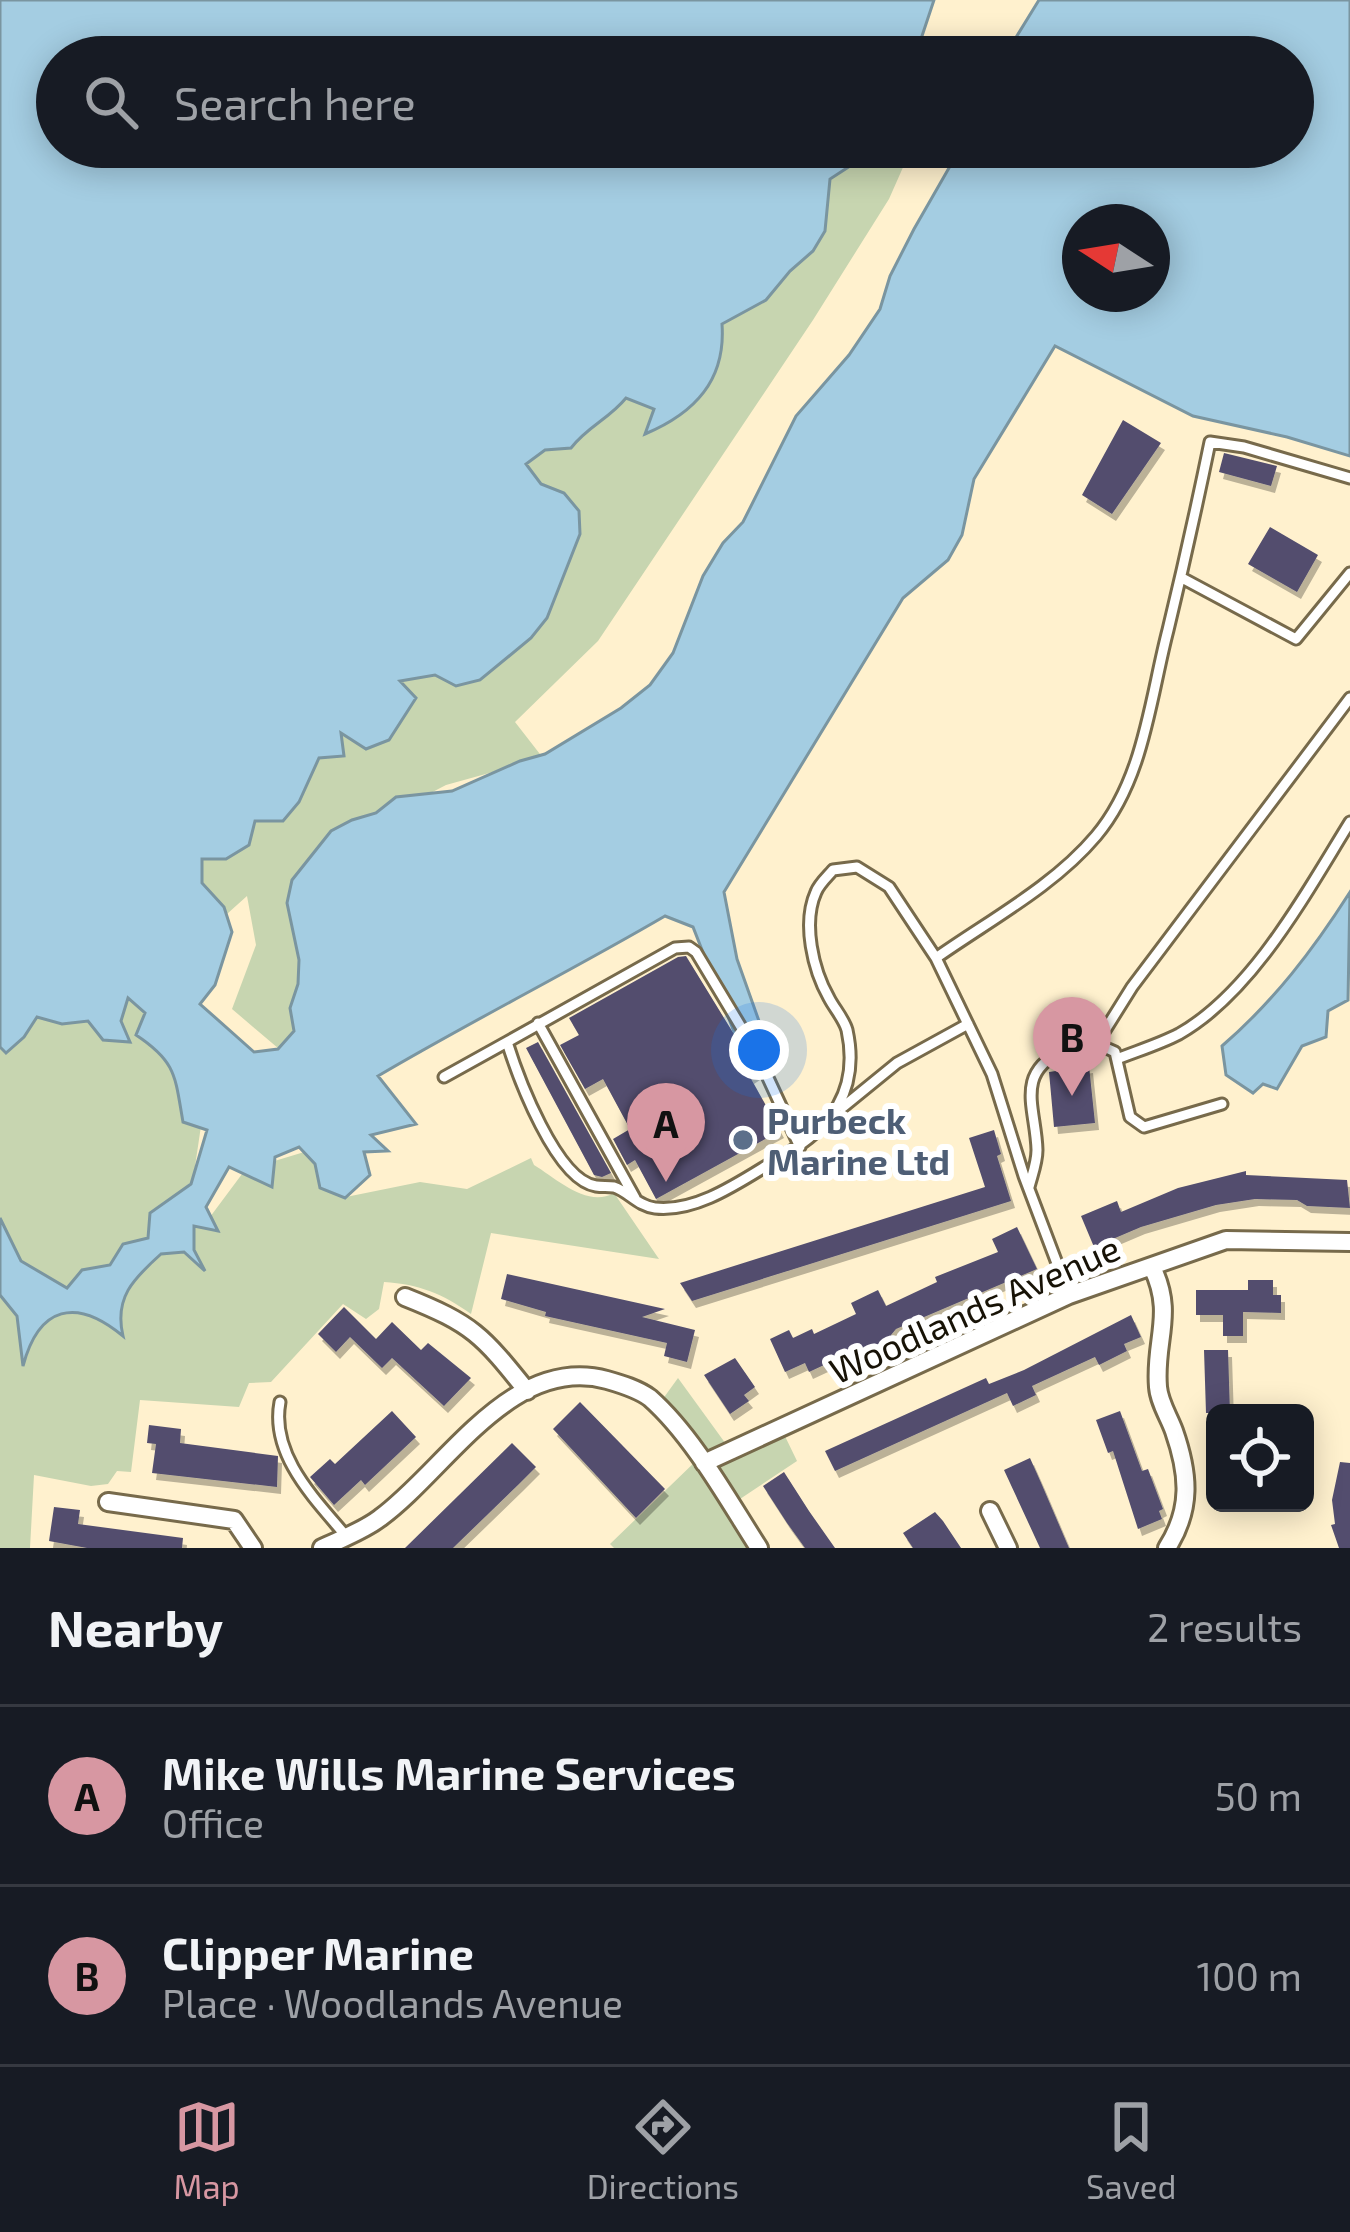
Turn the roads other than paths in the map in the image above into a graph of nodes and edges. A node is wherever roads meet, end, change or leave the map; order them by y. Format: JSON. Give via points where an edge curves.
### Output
{"nodes":[{"id":1,"x":1350,"y":478,"type":"edge"},
{"id":2,"x":1350,"y":573,"type":"edge"},
{"id":3,"x":1182,"y":578,"type":"junction"},
{"id":4,"x":1350,"y":698,"type":"edge"},
{"id":5,"x":1350,"y":822,"type":"edge"},
{"id":6,"x":936,"y":958,"type":"junction"},
{"id":7,"x":538,"y":1023,"type":"junction"},
{"id":8,"x":968,"y":1024,"type":"junction"},
{"id":9,"x":507,"y":1042,"type":"junction"},
{"id":10,"x":1097,"y":1043,"type":"junction"},
{"id":11,"x":1117,"y":1059,"type":"junction"},
{"id":12,"x":444,"y":1077,"type":"dead end"},
{"id":13,"x":1222,"y":1104,"type":"dead end"},
{"id":14,"x":836,"y":1112,"type":"junction"},
{"id":15,"x":800,"y":1147,"type":"junction"},
{"id":16,"x":1029,"y":1187,"type":"junction"},
{"id":17,"x":638,"y":1203,"type":"junction"},
{"id":18,"x":1350,"y":1242,"type":"edge"},
{"id":19,"x":1151,"y":1267,"type":"junction"},
{"id":20,"x":1069,"y":1295,"type":"junction"},
{"id":21,"x":405,"y":1297,"type":"dead end"},
{"id":22,"x":527,"y":1390,"type":"junction"},
{"id":23,"x":280,"y":1402,"type":"dead end"},
{"id":24,"x":704,"y":1463,"type":"junction"},
{"id":25,"x":108,"y":1502,"type":"dead end"},
{"id":26,"x":990,"y":1511,"type":"dead end"},
{"id":27,"x":346,"y":1536,"type":"junction"},
{"id":28,"x":254,"y":1548,"type":"edge"},
{"id":29,"x":322,"y":1548,"type":"edge"},
{"id":30,"x":759,"y":1548,"type":"edge"},
{"id":31,"x":1009,"y":1548,"type":"edge"},
{"id":32,"x":1167,"y":1548,"type":"edge"}],
"edges":[{"from":1,"to":3,"type":"lane","via":[[1210,442]]},
{"from":2,"to":3,"type":"lane","via":[[1296,639]]},
{"from":3,"to":6,"type":"lane","via":[[1131,777],[1099,833],[1034,891]]},
{"from":4,"to":10,"type":"lane"},
{"from":5,"to":11,"type":"lane","via":[[1285,927],[1220,1003],[1177,1035]]},
{"from":6,"to":8,"type":"lane"},
{"from":6,"to":14,"type":"lane","via":[[889,887],[857,866],[832,870],[815,893],[809,949],[847,1028],[848,1090]]},
{"from":7,"to":9,"type":"lane"},
{"from":7,"to":15,"type":"lane","via":[[689,946],[755,1052]]},
{"from":7,"to":17,"type":"lane"},
{"from":8,"to":14,"type":"lane","via":[[897,1063]]},
{"from":8,"to":16,"type":"lane"},
{"from":9,"to":12,"type":"lane"},
{"from":9,"to":17,"type":"lane","via":[[565,1164],[588,1186],[615,1188]]},
{"from":10,"to":11,"type":"lane"},
{"from":10,"to":16,"type":"lane","via":[[1047,1058],[1033,1076],[1038,1157]]},
{"from":11,"to":13,"type":"lane","via":[[1130,1117],[1144,1127]]},
{"from":14,"to":15,"type":"lane"},
{"from":15,"to":17,"type":"lane","via":[[716,1195],[657,1208]]},
{"from":16,"to":20,"type":"lane"},
{"from":18,"to":19,"type":"street","name":"Woodlands Avenue","via":[[1226,1240]]},
{"from":19,"to":20,"type":"street","name":"Woodlands Avenue"},
{"from":19,"to":32,"type":"street","via":[[1163,1290],[1165,1324],[1158,1387],[1188,1486],[1180,1529]]},
{"from":20,"to":24,"type":"street","name":"Woodlands Avenue"},
{"from":21,"to":22,"type":"street","via":[[480,1333]]},
{"from":22,"to":24,"type":"street","via":[[569,1376],[639,1391]]},
{"from":22,"to":27,"type":"street","via":[[379,1520]]},
{"from":23,"to":27,"type":"lane","via":[[295,1474]]},
{"from":24,"to":30,"type":"street"},
{"from":25,"to":28,"type":"street","via":[[234,1520]]},
{"from":26,"to":31,"type":"street"},
{"from":27,"to":29,"type":"street"}]}
